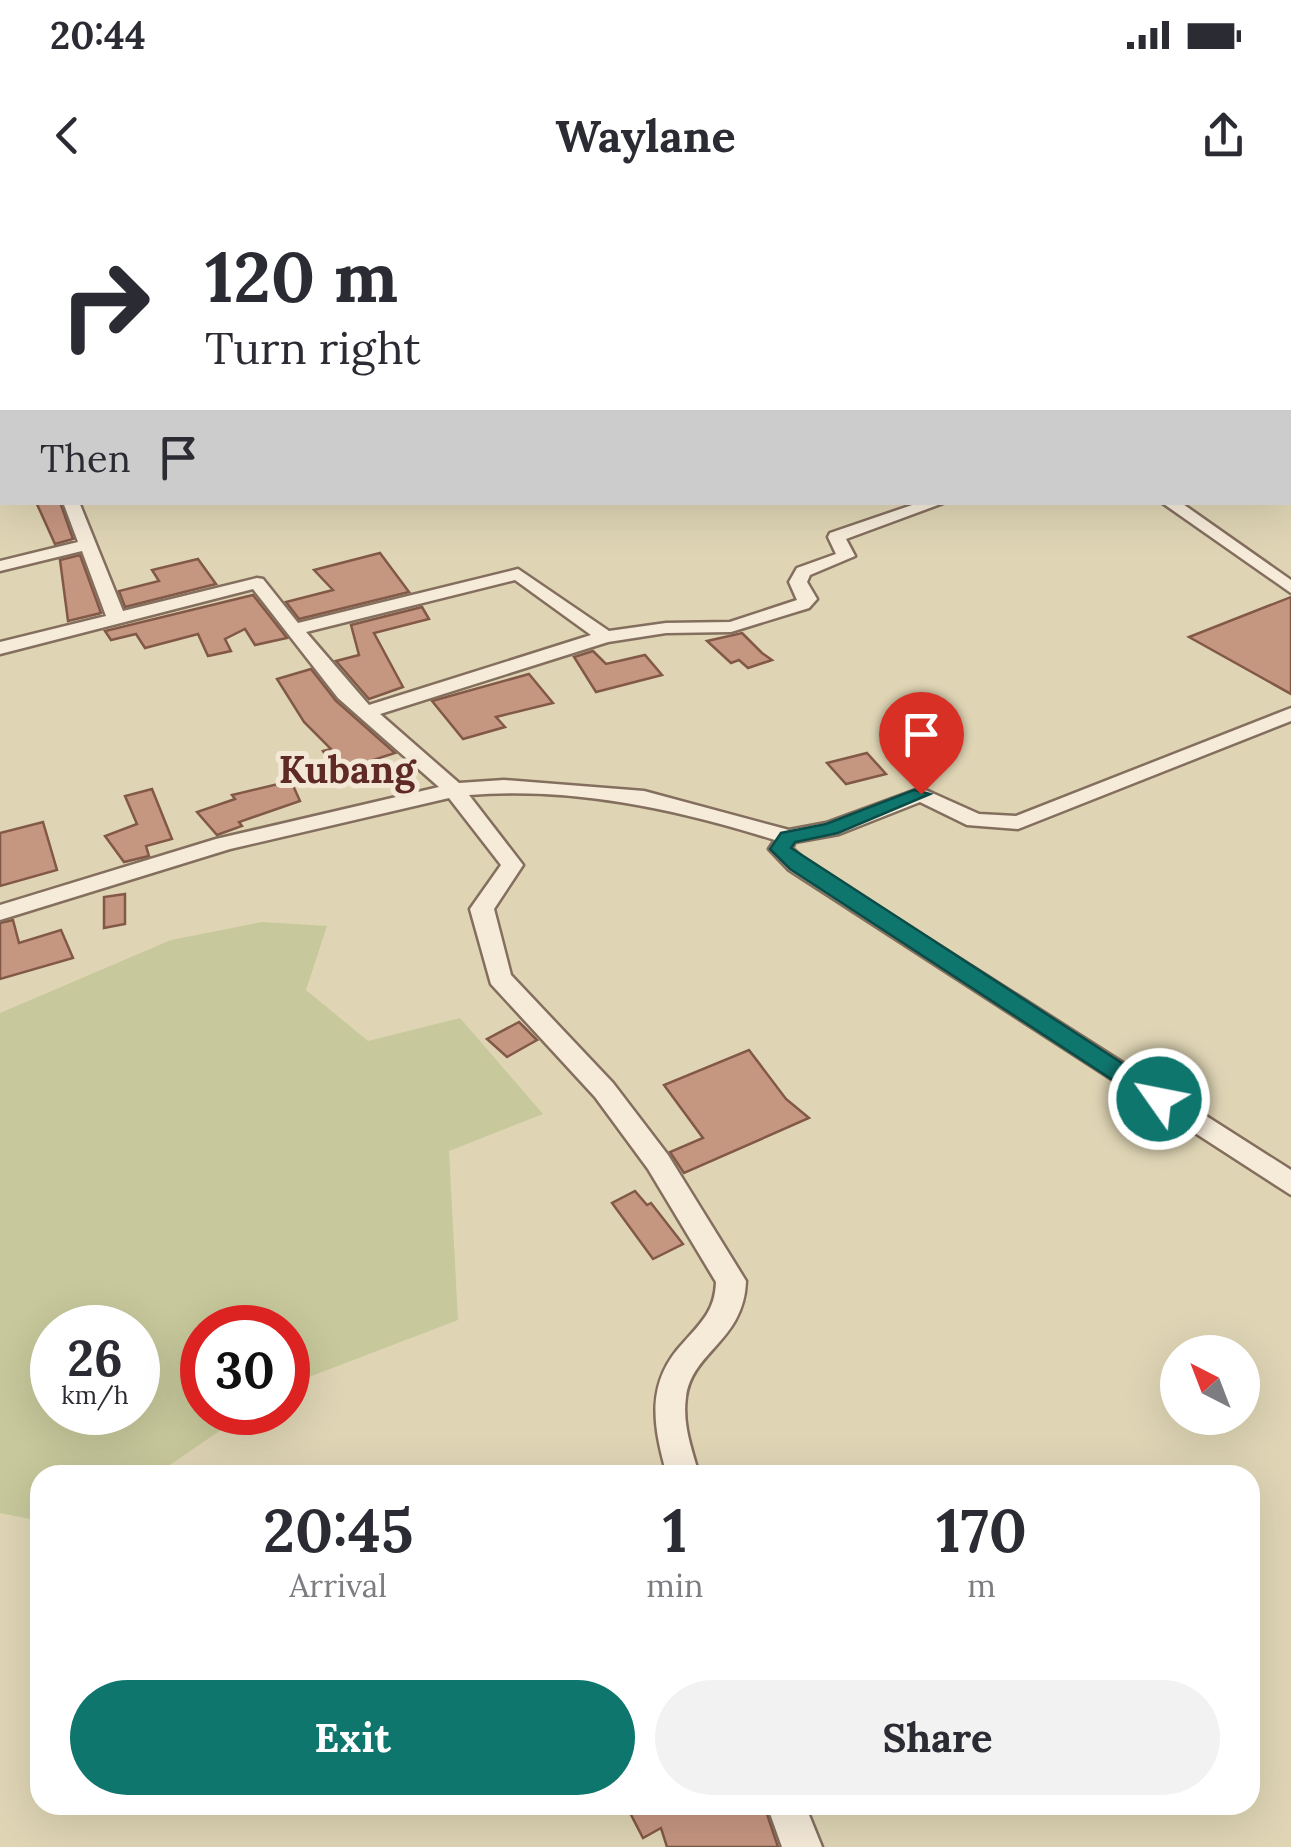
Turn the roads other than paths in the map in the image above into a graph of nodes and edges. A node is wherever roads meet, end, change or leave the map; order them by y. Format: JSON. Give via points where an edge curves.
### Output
{"nodes":[{"id":1,"x":72,"y":505,"type":"edge"},
{"id":2,"x":929,"y":505,"type":"edge"},
{"id":3,"x":1173,"y":505,"type":"edge"},
{"id":4,"x":88,"y":545,"type":"junction"},
{"id":5,"x":0,"y":566,"type":"edge"},
{"id":6,"x":1291,"y":588,"type":"edge"},
{"id":7,"x":116,"y":618,"type":"junction"},
{"id":8,"x":297,"y":629,"type":"junction"},
{"id":9,"x":605,"y":637,"type":"junction"},
{"id":10,"x":0,"y":648,"type":"edge"},
{"id":11,"x":367,"y":712,"type":"junction"},
{"id":12,"x":1291,"y":714,"type":"edge"},
{"id":13,"x":454,"y":790,"type":"junction"},
{"id":14,"x":788,"y":838,"type":"junction"},
{"id":15,"x":0,"y":913,"type":"edge"},
{"id":16,"x":1291,"y":1184,"type":"edge"},
{"id":17,"x":680,"y":1465,"type":"edge"},
{"id":18,"x":790,"y":1815,"type":"edge"},
{"id":19,"x":802,"y":1847,"type":"edge"}],
"edges":[{"from":1,"to":4,"type":"street"},
{"from":2,"to":9,"type":"street","via":[[836,537],[846,556],[803,572],[803,604],[730,627]]},
{"from":3,"to":6,"type":"street"},
{"from":4,"to":5,"type":"street"},
{"from":4,"to":7,"type":"street"},
{"from":7,"to":8,"type":"street","via":[[251,582]]},
{"from":7,"to":10,"type":"street"},
{"from":8,"to":9,"type":"street","via":[[518,574]]},
{"from":8,"to":11,"type":"street","via":[[345,694]]},
{"from":9,"to":11,"type":"street"},
{"from":11,"to":13,"type":"street"},
{"from":12,"to":14,"type":"street","via":[[1018,822],[975,820],[921,794]]},
{"from":13,"to":14,"type":"street","via":[[504,786],[644,797]]},
{"from":13,"to":15,"type":"street","via":[[224,844]]},
{"from":13,"to":17,"type":"street","via":[[512,864],[482,909],[500,978],[604,1090],[732,1280],[734,1302],[679,1368],[670,1394]]},
{"from":14,"to":16,"type":"street","via":[[780,849],[797,865]]},
{"from":18,"to":19,"type":"street"}]}
